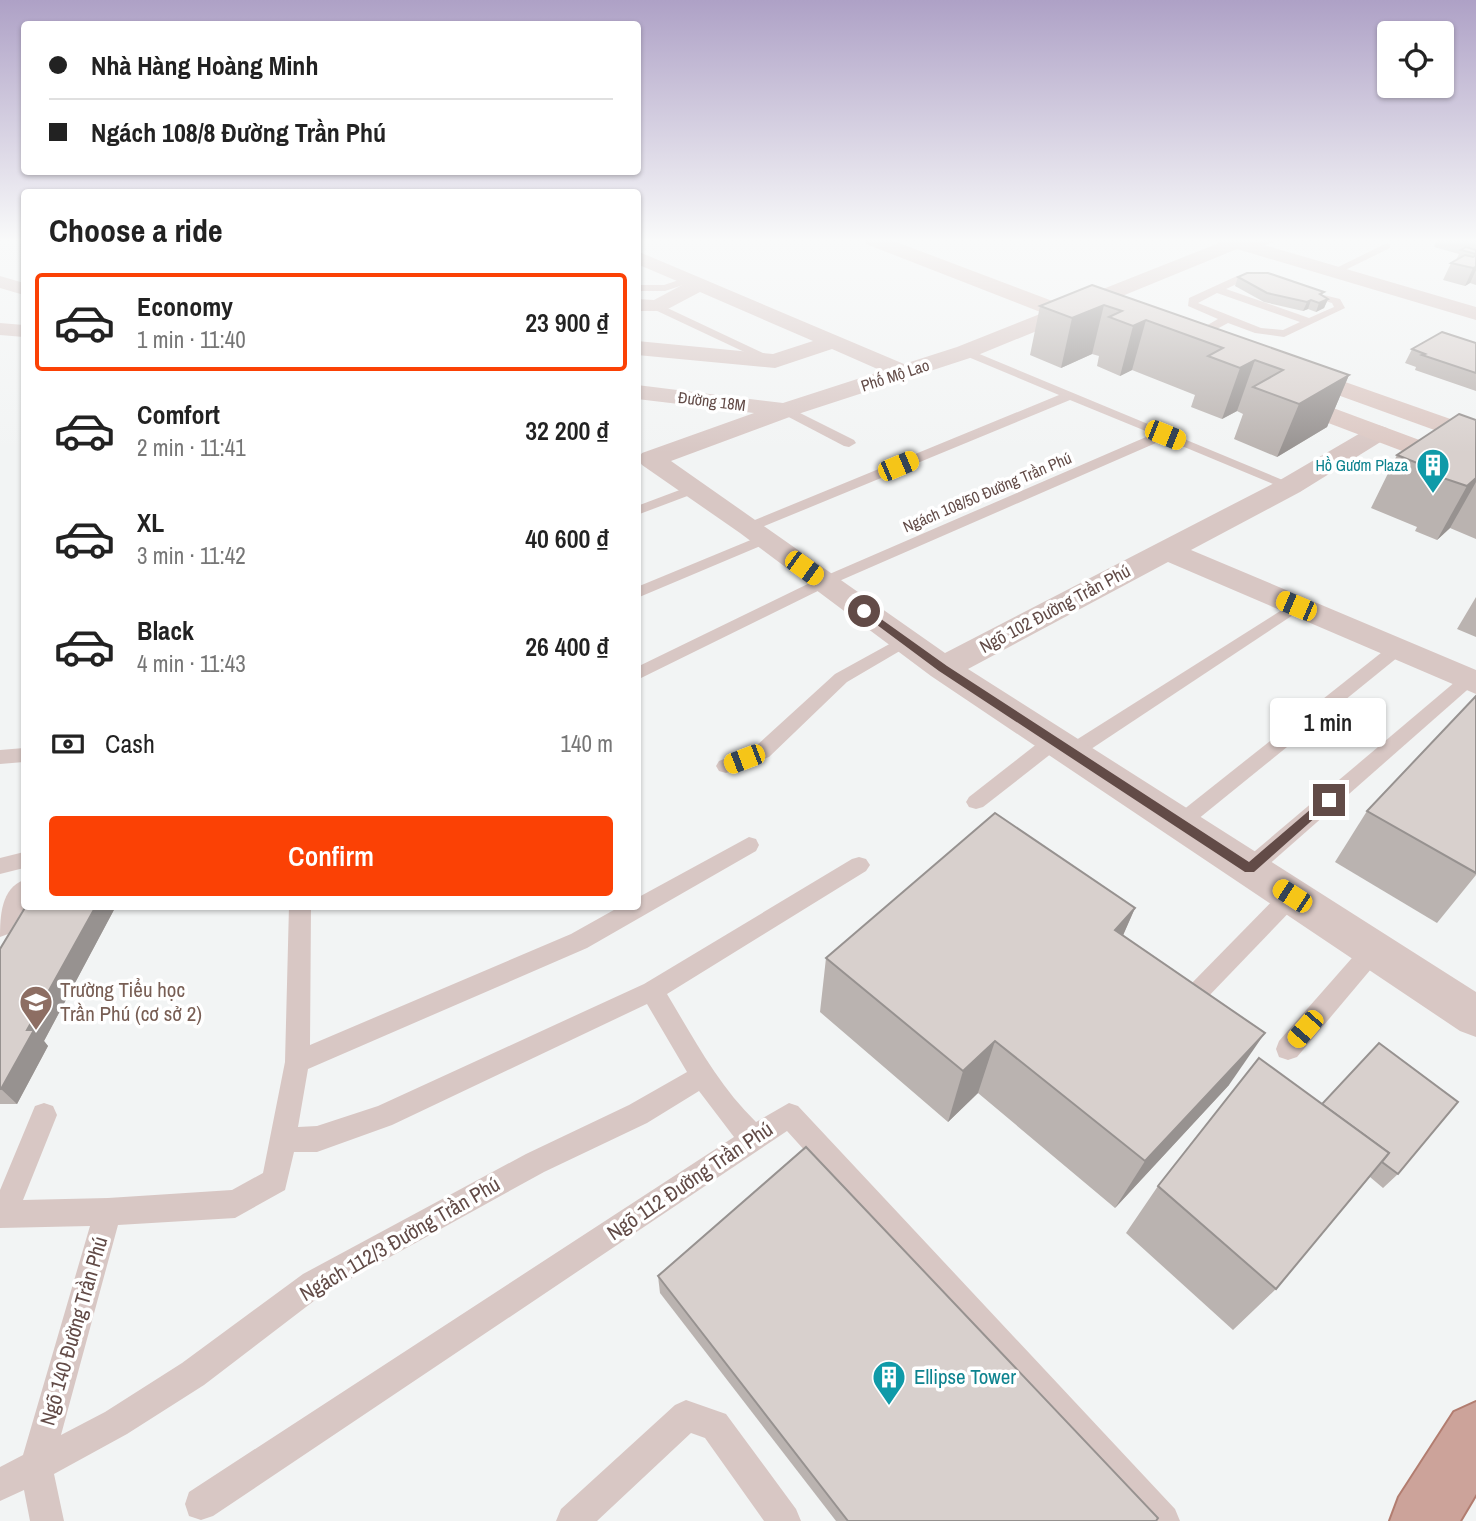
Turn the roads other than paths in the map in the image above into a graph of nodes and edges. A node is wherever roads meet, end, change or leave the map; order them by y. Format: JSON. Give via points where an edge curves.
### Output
{"nodes":[{"id":1,"x":659,"y":311,"type":"edge"},
{"id":2,"x":758,"y":311,"type":"edge"},
{"id":3,"x":1065,"y":311,"type":"edge"},
{"id":4,"x":1208,"y":311,"type":"edge"},
{"id":5,"x":1279,"y":311,"type":"edge"},
{"id":6,"x":1334,"y":311,"type":"edge"},
{"id":7,"x":1062,"y":312,"type":"junction"},
{"id":8,"x":1227,"y":319,"type":"junction"},
{"id":9,"x":1310,"y":322,"type":"junction"},
{"id":10,"x":1172,"y":327,"type":"edge"},
{"id":11,"x":0,"y":329,"type":"edge"},
{"id":12,"x":21,"y":331,"type":"edge"},
{"id":13,"x":1112,"y":332,"type":"edge"},
{"id":14,"x":1196,"y":336,"type":"junction"},
{"id":15,"x":831,"y":342,"type":"junction"},
{"id":16,"x":1222,"y":345,"type":"edge"},
{"id":17,"x":641,"y":348,"type":"edge"},
{"id":18,"x":965,"y":352,"type":"junction"},
{"id":19,"x":775,"y":361,"type":"junction"},
{"id":20,"x":1272,"y":363,"type":"edge"},
{"id":21,"x":903,"y":372,"type":"junction"},
{"id":22,"x":1264,"y":390,"type":"edge"},
{"id":23,"x":641,"y":392,"type":"edge"},
{"id":24,"x":1070,"y":395,"type":"junction"},
{"id":25,"x":786,"y":410,"type":"junction"},
{"id":26,"x":1378,"y":433,"type":"junction"},
{"id":27,"x":1165,"y":435,"type":"junction"},
{"id":28,"x":1476,"y":437,"type":"edge"},
{"id":29,"x":849,"y":443,"type":"dead end"},
{"id":30,"x":644,"y":460,"type":"edge"},
{"id":31,"x":1476,"y":471,"type":"edge"},
{"id":32,"x":1290,"y":486,"type":"junction"},
{"id":33,"x":693,"y":489,"type":"junction"},
{"id":34,"x":641,"y":509,"type":"edge"},
{"id":35,"x":757,"y":533,"type":"junction"},
{"id":36,"x":1166,"y":550,"type":"junction"},
{"id":37,"x":824,"y":582,"type":"junction"},
{"id":38,"x":641,"y":591,"type":"edge"},
{"id":39,"x":1296,"y":606,"type":"junction"},
{"id":40,"x":904,"y":641,"type":"junction"},
{"id":41,"x":1397,"y":649,"type":"junction"},
{"id":42,"x":943,"y":668,"type":"junction"},
{"id":43,"x":641,"y":672,"type":"edge"},
{"id":44,"x":1472,"y":682,"type":"edge"},
{"id":45,"x":1063,"y":747,"type":"junction"},
{"id":46,"x":21,"y":755,"type":"edge"},
{"id":47,"x":0,"y":757,"type":"edge"},
{"id":48,"x":726,"y":766,"type":"dead end"},
{"id":49,"x":975,"y":802,"type":"dead end"},
{"id":50,"x":1180,"y":823,"type":"junction"},
{"id":51,"x":749,"y":845,"type":"dead end"},
{"id":52,"x":21,"y":861,"type":"edge"},
{"id":53,"x":859,"y":865,"type":"dead end"},
{"id":54,"x":0,"y":866,"type":"edge"},
{"id":55,"x":1250,"y":868,"type":"junction"},
{"id":56,"x":21,"y":894,"type":"edge"},
{"id":57,"x":1292,"y":896,"type":"junction"},
{"id":58,"x":641,"y":906,"type":"edge"},
{"id":59,"x":300,"y":910,"type":"edge"},
{"id":60,"x":634,"y":910,"type":"edge"},
{"id":61,"x":0,"y":928,"type":"edge"},
{"id":62,"x":1374,"y":949,"type":"junction"},
{"id":63,"x":652,"y":991,"type":"junction"},
{"id":64,"x":1196,"y":994,"type":"edge"},
{"id":65,"x":1476,"y":1017,"type":"edge"},
{"id":66,"x":1288,"y":1049,"type":"dead end"},
{"id":67,"x":297,"y":1062,"type":"junction"},
{"id":68,"x":704,"y":1074,"type":"junction"},
{"id":69,"x":44,"y":1115,"type":"dead end"},
{"id":70,"x":754,"y":1139,"type":"junction"},
{"id":71,"x":284,"y":1140,"type":"junction"},
{"id":72,"x":108,"y":1212,"type":"junction"},
{"id":73,"x":2,"y":1214,"type":"edge"},
{"id":74,"x":1476,"y":1434,"type":"edge"},
{"id":75,"x":36,"y":1467,"type":"junction"},
{"id":76,"x":0,"y":1485,"type":"edge"},
{"id":77,"x":201,"y":1504,"type":"dead end"},
{"id":78,"x":47,"y":1521,"type":"edge"},
{"id":79,"x":573,"y":1521,"type":"edge"},
{"id":80,"x":784,"y":1521,"type":"edge"},
{"id":81,"x":1163,"y":1521,"type":"edge"},
{"id":82,"x":1423,"y":1521,"type":"edge"}],
"edges":[{"from":1,"to":19,"type":"lane"},
{"from":2,"to":15,"type":"street"},
{"from":3,"to":7,"type":"street","name":"Phố Mộ Lao"},
{"from":4,"to":8,"type":"lane"},
{"from":5,"to":9,"type":"lane"},
{"from":6,"to":9,"type":"lane"},
{"from":7,"to":13,"type":"main road"},
{"from":7,"to":18,"type":"street","name":"Phố Mộ Lao"},
{"from":8,"to":9,"type":"lane","via":[[1272,334],[1284,334]]},
{"from":8,"to":14,"type":"lane"},
{"from":10,"to":14,"type":"main road"},
{"from":11,"to":12,"type":"street"},
{"from":14,"to":16,"type":"main road"},
{"from":15,"to":19,"type":"street"},
{"from":15,"to":21,"type":"street"},
{"from":17,"to":19,"type":"street"},
{"from":18,"to":21,"type":"street","name":"Phố Mộ Lao"},
{"from":18,"to":24,"type":"lane"},
{"from":20,"to":28,"type":"main road"},
{"from":21,"to":25,"type":"street","name":"Phố Mộ Lao"},
{"from":22,"to":26,"type":"main road"},
{"from":23,"to":25,"type":"street","name":"Đường 18M"},
{"from":24,"to":27,"type":"lane"},
{"from":24,"to":35,"type":"lane"},
{"from":25,"to":29,"type":"lane"},
{"from":25,"to":30,"type":"street","name":"Phố Mộ Lao"},
{"from":26,"to":31,"type":"main road"},
{"from":26,"to":32,"type":"street","name":"Ngõ 102 Đường Trần Phú"},
{"from":27,"to":32,"type":"lane"},
{"from":27,"to":37,"type":"lane","name":"Ngách 108/50 Đường Trần Phú"},
{"from":30,"to":33,"type":"street"},
{"from":32,"to":36,"type":"street","name":"Ngõ 102 Đường Trần Phú"},
{"from":33,"to":34,"type":"lane"},
{"from":33,"to":35,"type":"street"},
{"from":35,"to":37,"type":"street"},
{"from":35,"to":38,"type":"lane"},
{"from":36,"to":39,"type":"street"},
{"from":36,"to":42,"type":"street","name":"Ngõ 102 Đường Trần Phú"},
{"from":37,"to":40,"type":"street"},
{"from":37,"to":43,"type":"lane"},
{"from":39,"to":41,"type":"street"},
{"from":39,"to":45,"type":"lane"},
{"from":40,"to":42,"type":"street"},
{"from":40,"to":48,"type":"lane","via":[[841,678],[762,752]]},
{"from":41,"to":44,"type":"street"},
{"from":41,"to":50,"type":"lane"},
{"from":42,"to":45,"type":"street"},
{"from":44,"to":55,"type":"lane"},
{"from":45,"to":49,"type":"lane"},
{"from":45,"to":50,"type":"street"},
{"from":46,"to":47,"type":"lane"},
{"from":50,"to":55,"type":"street"},
{"from":51,"to":58,"type":"lane"},
{"from":52,"to":54,"type":"lane"},
{"from":53,"to":63,"type":"lane"},
{"from":55,"to":57,"type":"street"},
{"from":56,"to":61,"type":"lane"},
{"from":57,"to":62,"type":"street"},
{"from":57,"to":64,"type":"lane"},
{"from":59,"to":67,"type":"lane","name":"Ngõ 140 Đường Trần Phú"},
{"from":60,"to":67,"type":"lane","via":[[579,941]]},
{"from":62,"to":65,"type":"street"},
{"from":62,"to":66,"type":"lane"},
{"from":63,"to":68,"type":"lane"},
{"from":63,"to":71,"type":"lane","via":[[383,1116],[317,1139]]},
{"from":67,"to":71,"type":"lane","name":"Ngõ 140 Đường Trần Phú"},
{"from":68,"to":70,"type":"lane","via":[[738,1124]]},
{"from":68,"to":75,"type":"lane","name":"Ngách 112/3 Đường Trần Phú","via":[[638,1114],[535,1163],[313,1284],[194,1374]]},
{"from":69,"to":73,"type":"lane"},
{"from":70,"to":77,"type":"lane","name":"Ngõ 112 Đường Trần Phú"},
{"from":70,"to":81,"type":"lane","name":"Ngõ 112 Đường Trần Phú","via":[[789,1115]]},
{"from":71,"to":72,"type":"lane","name":"Ngõ 140 Đường Trần Phú","via":[[275,1181],[235,1204]]},
{"from":72,"to":73,"type":"lane"},
{"from":72,"to":75,"type":"lane","name":"Ngõ 140 Đường Trần Phú"},
{"from":74,"to":82,"type":"highway"},
{"from":75,"to":76,"type":"lane","name":"Ngách 112/3 Đường Trần Phú"},
{"from":75,"to":78,"type":"lane","name":"Ngõ 140 Đường Trần Phú"},
{"from":79,"to":80,"type":"lane","via":[[686,1416],[715,1424]]}]}
